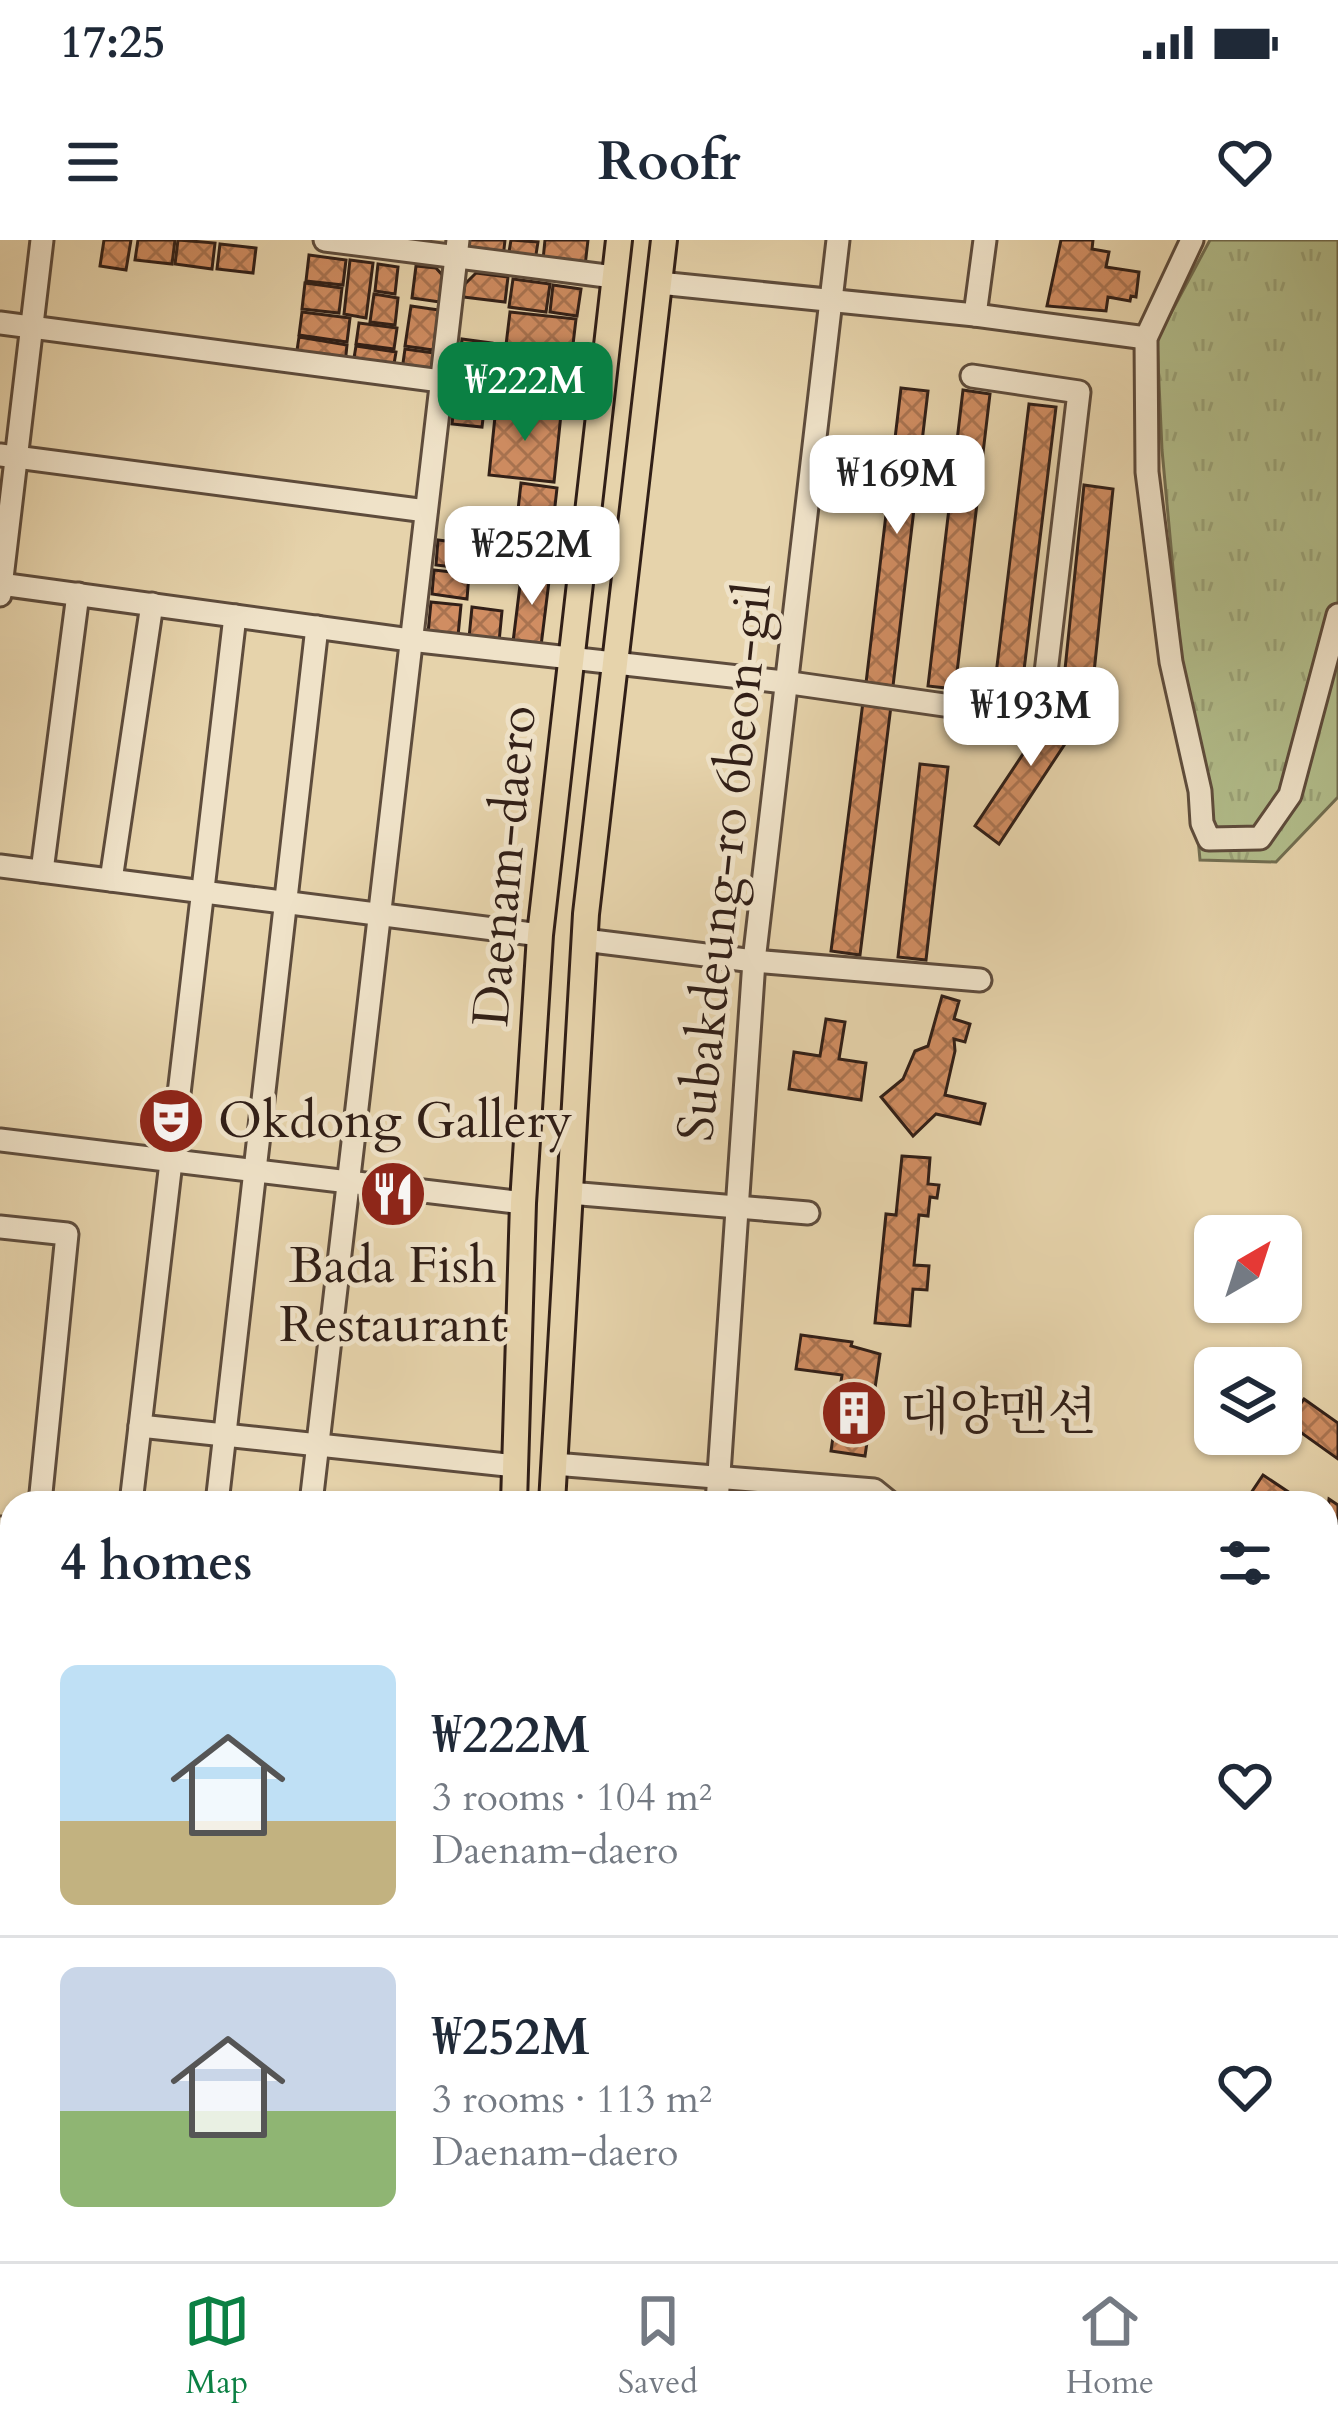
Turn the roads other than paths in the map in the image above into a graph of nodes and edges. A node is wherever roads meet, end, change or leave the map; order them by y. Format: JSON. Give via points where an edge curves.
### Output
{"nodes":[{"id":1,"x":42,"y":240,"type":"edge"},
{"id":2,"x":325,"y":240,"type":"edge"},
{"id":3,"x":620,"y":240,"type":"edge"},
{"id":4,"x":664,"y":240,"type":"edge"},
{"id":5,"x":838,"y":240,"type":"edge"},
{"id":6,"x":985,"y":240,"type":"edge"},
{"id":7,"x":1192,"y":240,"type":"edge"},
{"id":8,"x":457,"y":248,"type":"edge"},
{"id":9,"x":614,"y":277,"type":"junction"},
{"id":10,"x":659,"y":283,"type":"junction"},
{"id":11,"x":832,"y":300,"type":"junction"},
{"id":12,"x":975,"y":315,"type":"junction"},
{"id":13,"x":0,"y":323,"type":"edge"},
{"id":14,"x":32,"y":326,"type":"junction"},
{"id":15,"x":1146,"y":338,"type":"junction"},
{"id":16,"x":972,"y":376,"type":"dead end"},
{"id":17,"x":441,"y":381,"type":"junction"},
{"id":18,"x":8,"y":456,"type":"edge"},
{"id":19,"x":426,"y":511,"type":"junction"},
{"id":20,"x":1,"y":584,"type":"edge"},
{"id":21,"x":0,"y":595,"type":"edge"},
{"id":22,"x":78,"y":595,"type":"junction"},
{"id":23,"x":152,"y":604,"type":"junction"},
{"id":24,"x":1338,"y":615,"type":"edge"},
{"id":25,"x":236,"y":616,"type":"junction"},
{"id":26,"x":317,"y":627,"type":"junction"},
{"id":27,"x":410,"y":640,"type":"junction"},
{"id":28,"x":570,"y":656,"type":"junction"},
{"id":29,"x":613,"y":661,"type":"junction"},
{"id":30,"x":784,"y":682,"type":"junction"},
{"id":31,"x":0,"y":866,"type":"edge"},
{"id":32,"x":42,"y":871,"type":"junction"},
{"id":33,"x":111,"y":880,"type":"junction"},
{"id":34,"x":203,"y":892,"type":"junction"},
{"id":35,"x":287,"y":902,"type":"junction"},
{"id":36,"x":379,"y":914,"type":"junction"},
{"id":37,"x":540,"y":934,"type":"junction"},
{"id":38,"x":584,"y":940,"type":"junction"},
{"id":39,"x":754,"y":961,"type":"junction"},
{"id":40,"x":980,"y":980,"type":"dead end"},
{"id":41,"x":0,"y":1140,"type":"edge"},
{"id":42,"x":171,"y":1160,"type":"junction"},
{"id":43,"x":257,"y":1171,"type":"junction"},
{"id":44,"x":348,"y":1182,"type":"junction"},
{"id":45,"x":569,"y":1193,"type":"junction"},
{"id":46,"x":523,"y":1203,"type":"junction"},
{"id":47,"x":737,"y":1207,"type":"junction"},
{"id":48,"x":808,"y":1213,"type":"dead end"},
{"id":49,"x":0,"y":1227,"type":"edge"},
{"id":50,"x":140,"y":1426,"type":"junction"},
{"id":51,"x":226,"y":1435,"type":"junction"},
{"id":52,"x":317,"y":1444,"type":"junction"},
{"id":53,"x":554,"y":1464,"type":"junction"},
{"id":54,"x":516,"y":1466,"type":"junction"},
{"id":55,"x":718,"y":1476,"type":"junction"},
{"id":56,"x":41,"y":1491,"type":"edge"},
{"id":57,"x":132,"y":1491,"type":"edge"},
{"id":58,"x":219,"y":1491,"type":"edge"},
{"id":59,"x":311,"y":1491,"type":"edge"},
{"id":60,"x":515,"y":1491,"type":"edge"},
{"id":61,"x":553,"y":1491,"type":"edge"},
{"id":62,"x":717,"y":1491,"type":"edge"},
{"id":63,"x":875,"y":1491,"type":"edge"}],
"edges":[{"from":1,"to":14,"type":"street"},
{"from":2,"to":8,"type":"street"},
{"from":3,"to":9,"type":"main road","name":"Daenam-daero"},
{"from":4,"to":10,"type":"main road","name":"Daenam-daero"},
{"from":5,"to":11,"type":"street","name":"Subakdeung-ro 6beon-gil"},
{"from":6,"to":12,"type":"street"},
{"from":7,"to":15,"type":"street"},
{"from":8,"to":9,"type":"street"},
{"from":8,"to":17,"type":"street"},
{"from":9,"to":28,"type":"main road","name":"Daenam-daero"},
{"from":10,"to":11,"type":"street"},
{"from":10,"to":29,"type":"main road","name":"Daenam-daero"},
{"from":11,"to":12,"type":"street"},
{"from":11,"to":30,"type":"street","name":"Subakdeung-ro 6beon-gil"},
{"from":12,"to":15,"type":"street"},
{"from":13,"to":14,"type":"street"},
{"from":14,"to":17,"type":"street"},
{"from":14,"to":18,"type":"street"},
{"from":15,"to":24,"type":"street","via":[[1147,472],[1166,625],[1209,839],[1261,838],[1290,795]]},
{"from":16,"to":30,"type":"street","via":[[1079,392],[1041,703],[1028,717]]},
{"from":17,"to":19,"type":"street"},
{"from":18,"to":19,"type":"street"},
{"from":18,"to":20,"type":"street"},
{"from":19,"to":27,"type":"street"},
{"from":20,"to":21,"type":"street"},
{"from":20,"to":22,"type":"street"},
{"from":22,"to":23,"type":"street"},
{"from":22,"to":32,"type":"street"},
{"from":23,"to":25,"type":"street"},
{"from":23,"to":33,"type":"street"},
{"from":25,"to":26,"type":"street"},
{"from":25,"to":34,"type":"street"},
{"from":26,"to":27,"type":"street"},
{"from":26,"to":35,"type":"street"},
{"from":27,"to":28,"type":"street"},
{"from":27,"to":36,"type":"street"},
{"from":28,"to":29,"type":"street"},
{"from":28,"to":37,"type":"main road","name":"Daenam-daero"},
{"from":29,"to":30,"type":"street"},
{"from":29,"to":38,"type":"main road","name":"Daenam-daero"},
{"from":30,"to":39,"type":"street","name":"Subakdeung-ro 6beon-gil"},
{"from":31,"to":32,"type":"street"},
{"from":32,"to":33,"type":"street"},
{"from":33,"to":34,"type":"street"},
{"from":34,"to":35,"type":"street"},
{"from":34,"to":42,"type":"street"},
{"from":35,"to":36,"type":"street"},
{"from":35,"to":43,"type":"street"},
{"from":36,"to":37,"type":"street"},
{"from":36,"to":44,"type":"street"},
{"from":37,"to":46,"type":"main road","name":"Daenam-daero"},
{"from":38,"to":39,"type":"street","name":"Daenam-daero"},
{"from":38,"to":45,"type":"main road","name":"Daenam-daero"},
{"from":39,"to":40,"type":"street","name":"Daenam-daero"},
{"from":39,"to":47,"type":"street","name":"Subakdeung-ro 6beon-gil"},
{"from":41,"to":42,"type":"street"},
{"from":42,"to":43,"type":"street"},
{"from":42,"to":50,"type":"street"},
{"from":43,"to":44,"type":"street"},
{"from":43,"to":51,"type":"street"},
{"from":44,"to":46,"type":"street"},
{"from":44,"to":52,"type":"street"},
{"from":45,"to":47,"type":"street"},
{"from":45,"to":53,"type":"main road","name":"Daenam-daero"},
{"from":46,"to":54,"type":"main road","name":"Daenam-daero"},
{"from":47,"to":48,"type":"street"},
{"from":47,"to":55,"type":"street","name":"Subakdeung-ro 6beon-gil"},
{"from":49,"to":56,"type":"street","via":[[67,1234]]},
{"from":50,"to":51,"type":"street"},
{"from":50,"to":57,"type":"street"},
{"from":51,"to":52,"type":"street"},
{"from":51,"to":58,"type":"street"},
{"from":52,"to":54,"type":"street"},
{"from":52,"to":59,"type":"street"},
{"from":53,"to":55,"type":"street"},
{"from":53,"to":61,"type":"main road","name":"Daenam-daero"},
{"from":54,"to":60,"type":"main road","name":"Daenam-daero"},
{"from":55,"to":62,"type":"street","name":"Subakdeung-ro 6beon-gil"},
{"from":55,"to":63,"type":"street"}]}
